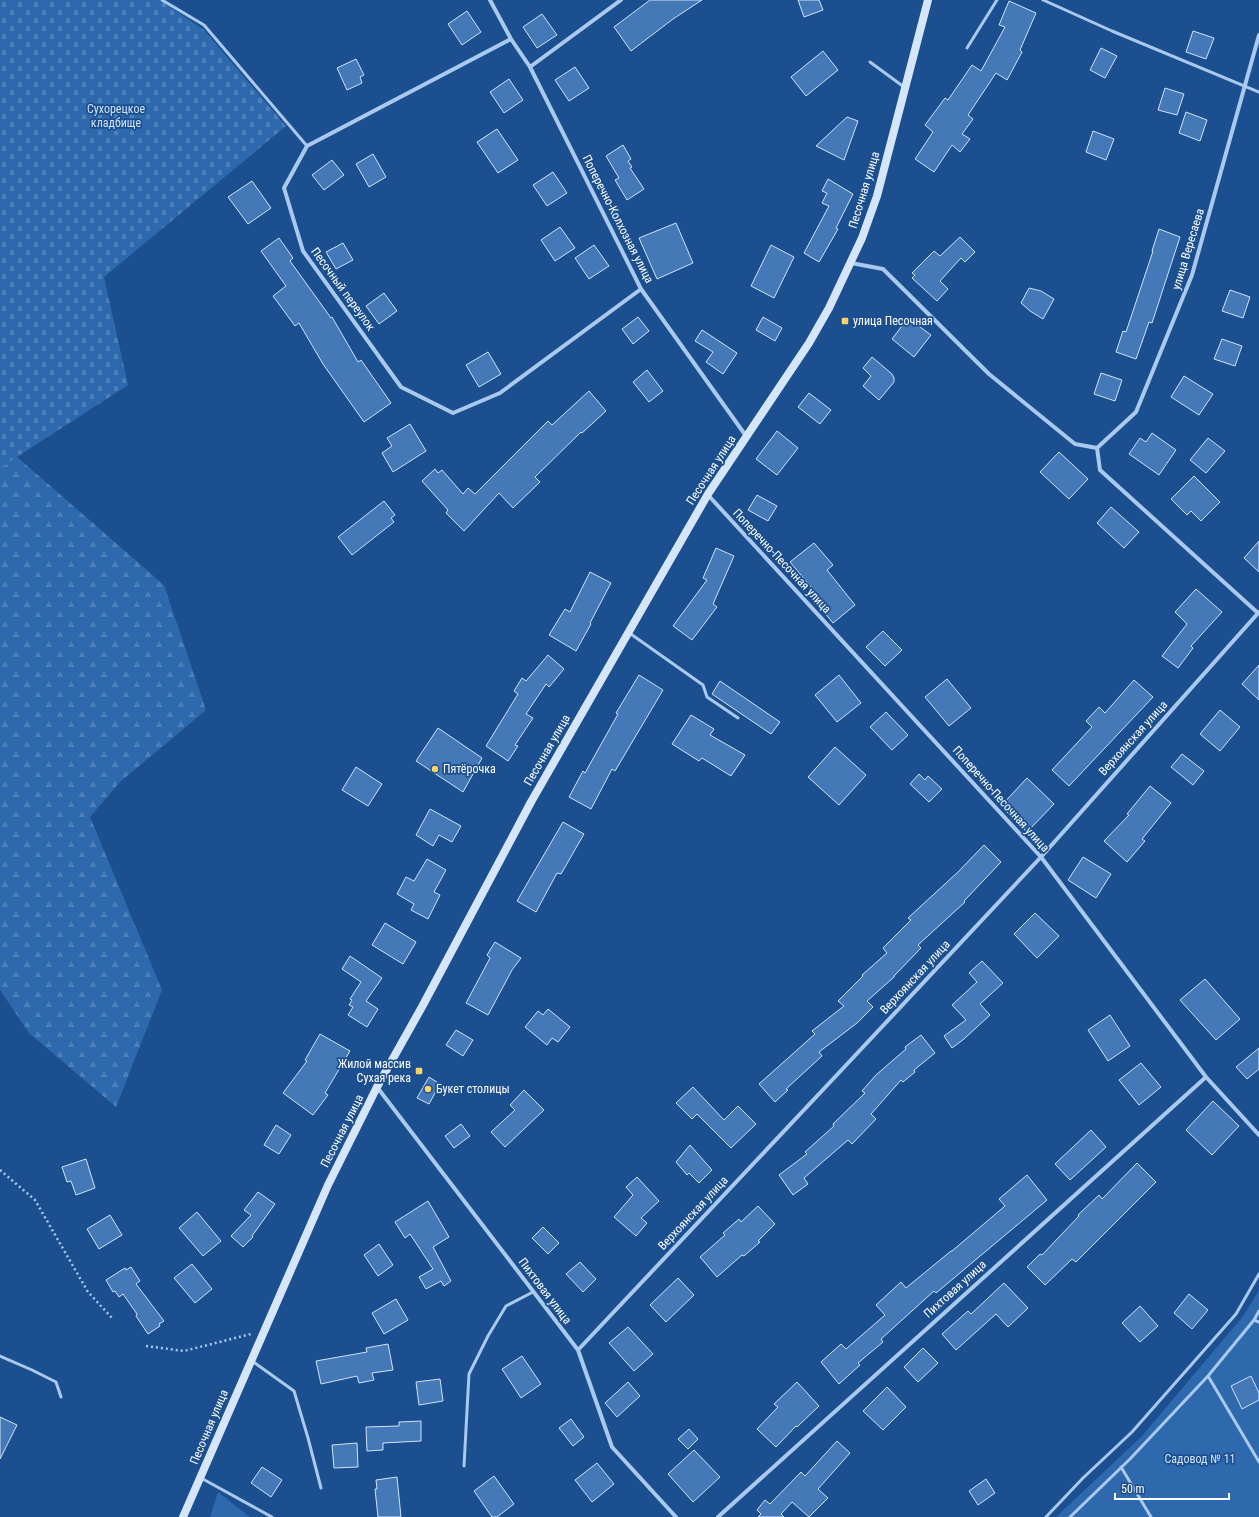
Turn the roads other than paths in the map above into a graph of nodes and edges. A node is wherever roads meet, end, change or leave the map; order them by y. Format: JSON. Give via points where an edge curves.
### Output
{"nodes":[{"id":1,"x":162,"y":0,"type":"edge"},
{"id":2,"x":490,"y":0,"type":"edge"},
{"id":3,"x":621,"y":0,"type":"edge"},
{"id":4,"x":928,"y":0,"type":"edge"},
{"id":5,"x":997,"y":0,"type":"edge"},
{"id":6,"x":1043,"y":0,"type":"edge"},
{"id":7,"x":1259,"y":35,"type":"edge"},
{"id":8,"x":511,"y":39,"type":"junction"},
{"id":9,"x":967,"y":48,"type":"dead end"},
{"id":10,"x":870,"y":62,"type":"dead end"},
{"id":11,"x":530,"y":67,"type":"junction"},
{"id":12,"x":1245,"y":85,"type":"junction"},
{"id":13,"x":905,"y":88,"type":"junction"},
{"id":14,"x":1259,"y":92,"type":"edge"},
{"id":15,"x":307,"y":146,"type":"junction"},
{"id":16,"x":851,"y":263,"type":"junction"},
{"id":17,"x":641,"y":289,"type":"junction"},
{"id":18,"x":747,"y":437,"type":"junction"},
{"id":19,"x":1096,"y":448,"type":"junction"},
{"id":20,"x":708,"y":494,"type":"junction"},
{"id":21,"x":1258,"y":612,"type":"edge"},
{"id":22,"x":628,"y":632,"type":"junction"},
{"id":23,"x":738,"y":718,"type":"dead end"},
{"id":24,"x":1040,"y":856,"type":"junction"},
{"id":25,"x":1206,"y":1077,"type":"junction"},
{"id":26,"x":377,"y":1087,"type":"junction"},
{"id":27,"x":1259,"y":1135,"type":"edge"},
{"id":28,"x":1259,"y":1274,"type":"edge"},
{"id":29,"x":533,"y":1292,"type":"junction"},
{"id":30,"x":1259,"y":1311,"type":"edge"},
{"id":31,"x":1254,"y":1320,"type":"junction"},
{"id":32,"x":1259,"y":1322,"type":"edge"},
{"id":33,"x":578,"y":1350,"type":"junction"},
{"id":34,"x":0,"y":1356,"type":"edge"},
{"id":35,"x":251,"y":1360,"type":"junction"},
{"id":36,"x":1208,"y":1376,"type":"junction"},
{"id":37,"x":61,"y":1397,"type":"dead end"},
{"id":38,"x":1259,"y":1462,"type":"edge"},
{"id":39,"x":464,"y":1466,"type":"dead end"},
{"id":40,"x":1121,"y":1468,"type":"junction"},
{"id":41,"x":200,"y":1478,"type":"junction"},
{"id":42,"x":321,"y":1488,"type":"dead end"},
{"id":43,"x":183,"y":1517,"type":"edge"},
{"id":44,"x":272,"y":1517,"type":"edge"},
{"id":45,"x":676,"y":1517,"type":"edge"},
{"id":46,"x":718,"y":1517,"type":"edge"},
{"id":47,"x":1046,"y":1517,"type":"edge"},
{"id":48,"x":1070,"y":1517,"type":"edge"},
{"id":49,"x":1152,"y":1517,"type":"edge"}],
"edges":[{"from":1,"to":15,"type":"lane","via":[[204,25]]},
{"from":2,"to":8,"type":"street","name":"Поперечно-Колхозная улица"},
{"from":3,"to":11,"type":"street"},
{"from":4,"to":13,"type":"main road","name":"Песочная улица"},
{"from":5,"to":9,"type":"lane"},
{"from":6,"to":12,"type":"lane"},
{"from":7,"to":12,"type":"street","name":"улица Вересаева"},
{"from":8,"to":11,"type":"street","name":"Поперечно-Колхозная улица"},
{"from":8,"to":15,"type":"street"},
{"from":10,"to":13,"type":"lane"},
{"from":11,"to":17,"type":"street","name":"Поперечно-Колхозная улица"},
{"from":12,"to":14,"type":"lane"},
{"from":12,"to":19,"type":"street","name":"улица Вересаева","via":[[1189,282],[1136,412]]},
{"from":13,"to":16,"type":"main road","name":"Песочная улица","via":[[877,196]]},
{"from":15,"to":17,"type":"street","name":"Песочный переулок","via":[[284,188],[303,251],[401,387],[453,413],[500,393]]},
{"from":16,"to":18,"type":"main road","name":"Песочная улица","via":[[809,343]]},
{"from":16,"to":19,"type":"street","via":[[883,269],[989,374],[1075,444]]},
{"from":17,"to":18,"type":"street","name":"Поперечно-Колхозная улица"},
{"from":18,"to":20,"type":"main road","name":"Песочная улица"},
{"from":19,"to":21,"type":"street","via":[[1100,470]]},
{"from":20,"to":22,"type":"main road","name":"Песочная улица"},
{"from":20,"to":24,"type":"street","name":"Поперечно-Песочная улица"},
{"from":21,"to":24,"type":"street","name":"Верхоянская улица"},
{"from":22,"to":23,"type":"lane","via":[[703,685],[707,697]]},
{"from":22,"to":26,"type":"main road","name":"Песочная улица","via":[[531,802]]},
{"from":24,"to":25,"type":"street","name":"Поперечно-Песочная улица"},
{"from":24,"to":33,"type":"street","name":"Верхоянская улица"},
{"from":25,"to":27,"type":"street","name":"Поперечно-Песочная улица"},
{"from":25,"to":46,"type":"street","name":"Пихтовая улица"},
{"from":26,"to":29,"type":"street","name":"Пихтовая улица"},
{"from":26,"to":35,"type":"main road","name":"Песочная улица","via":[[328,1185]]},
{"from":28,"to":47,"type":"lane","via":[[1236,1314],[1132,1432]]},
{"from":29,"to":33,"type":"street","name":"Пихтовая улица"},
{"from":29,"to":39,"type":"lane","via":[[506,1306],[469,1374]]},
{"from":30,"to":31,"type":"lane"},
{"from":31,"to":32,"type":"lane"},
{"from":31,"to":36,"type":"lane"},
{"from":33,"to":45,"type":"street","name":"Пихтовая улица","via":[[612,1447]]},
{"from":34,"to":37,"type":"lane","via":[[56,1382]]},
{"from":35,"to":41,"type":"main road","name":"Песочная улица"},
{"from":35,"to":42,"type":"lane","via":[[294,1391]]},
{"from":36,"to":38,"type":"lane"},
{"from":36,"to":40,"type":"lane"},
{"from":40,"to":48,"type":"lane"},
{"from":40,"to":49,"type":"lane"},
{"from":41,"to":43,"type":"main road","name":"Песочная улица"},
{"from":41,"to":44,"type":"lane"}]}
